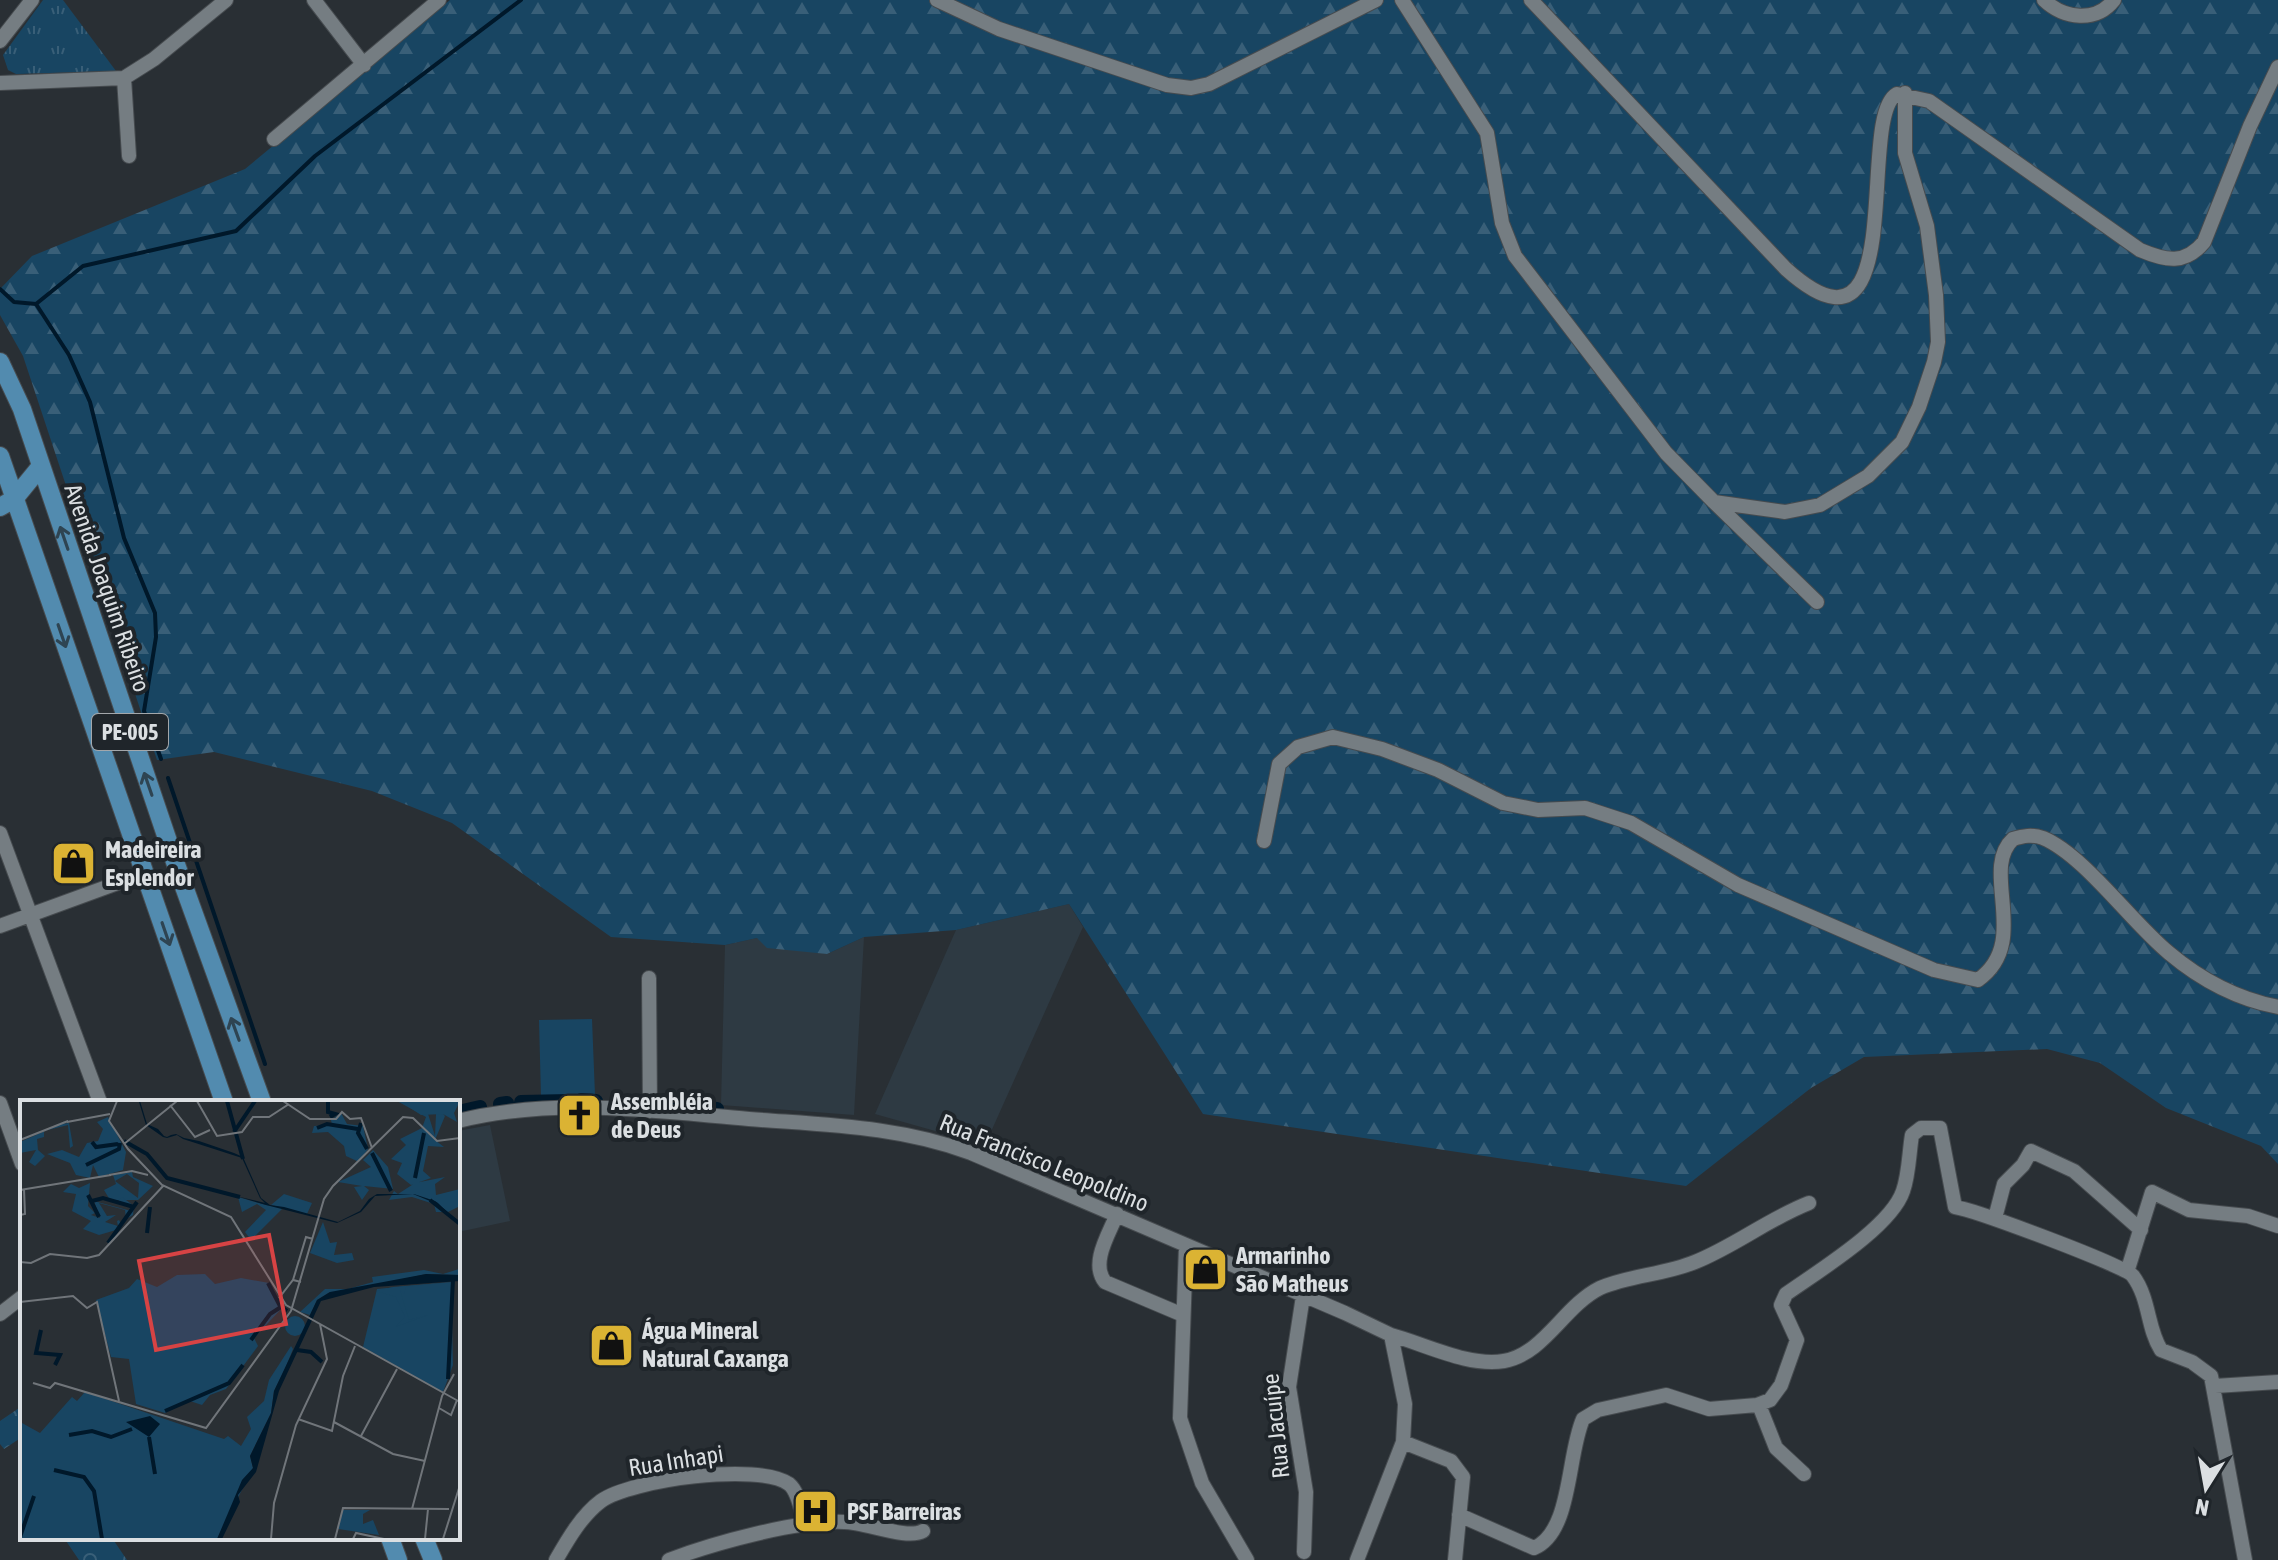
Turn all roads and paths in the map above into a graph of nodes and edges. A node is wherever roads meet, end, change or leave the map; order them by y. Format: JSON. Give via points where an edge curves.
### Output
{"nodes":[{"id":1,"x":32,"y":0,"type":"edge"},
{"id":2,"x":226,"y":0,"type":"edge"},
{"id":3,"x":314,"y":0,"type":"edge"},
{"id":4,"x":439,"y":0,"type":"edge"},
{"id":5,"x":937,"y":0,"type":"edge"},
{"id":6,"x":1376,"y":0,"type":"edge"},
{"id":7,"x":1402,"y":0,"type":"edge"},
{"id":8,"x":1531,"y":0,"type":"edge"},
{"id":9,"x":2044,"y":0,"type":"edge"},
{"id":10,"x":2114,"y":0,"type":"edge"},
{"id":11,"x":0,"y":41,"type":"edge"},
{"id":12,"x":364,"y":65,"type":"junction"},
{"id":13,"x":2278,"y":67,"type":"edge"},
{"id":14,"x":124,"y":78,"type":"junction"},
{"id":15,"x":0,"y":83,"type":"edge"},
{"id":16,"x":1905,"y":93,"type":"junction"},
{"id":17,"x":274,"y":139,"type":"dead end"},
{"id":18,"x":129,"y":156,"type":"dead end"},
{"id":19,"x":0,"y":362,"type":"edge"},
{"id":20,"x":0,"y":456,"type":"edge"},
{"id":21,"x":41,"y":466,"type":"junction"},
{"id":22,"x":1714,"y":502,"type":"junction"},
{"id":23,"x":7,"y":503,"type":"edge"},
{"id":24,"x":1817,"y":602,"type":"dead end"},
{"id":25,"x":0,"y":833,"type":"edge"},
{"id":26,"x":1264,"y":841,"type":"dead end"},
{"id":27,"x":145,"y":873,"type":"junction"},
{"id":28,"x":29,"y":915,"type":"junction"},
{"id":29,"x":0,"y":926,"type":"edge"},
{"id":30,"x":649,"y":978,"type":"dead end"},
{"id":31,"x":2278,"y":1007,"type":"edge"},
{"id":32,"x":99,"y":1100,"type":"edge"},
{"id":33,"x":223,"y":1100,"type":"edge"},
{"id":34,"x":261,"y":1100,"type":"edge"},
{"id":35,"x":0,"y":1103,"type":"edge"},
{"id":36,"x":650,"y":1111,"type":"junction"},
{"id":37,"x":460,"y":1121,"type":"edge"},
{"id":38,"x":20,"y":1158,"type":"edge"},
{"id":39,"x":1809,"y":1203,"type":"dead end"},
{"id":40,"x":1117,"y":1214,"type":"junction"},
{"id":41,"x":1995,"y":1218,"type":"junction"},
{"id":42,"x":2278,"y":1226,"type":"edge"},
{"id":43,"x":2141,"y":1230,"type":"junction"},
{"id":44,"x":1186,"y":1246,"type":"junction"},
{"id":45,"x":2128,"y":1269,"type":"junction"},
{"id":46,"x":1303,"y":1296,"type":"junction"},
{"id":47,"x":20,"y":1299,"type":"edge"},
{"id":48,"x":0,"y":1314,"type":"edge"},
{"id":49,"x":1183,"y":1315,"type":"junction"},
{"id":50,"x":1391,"y":1335,"type":"junction"},
{"id":51,"x":2278,"y":1382,"type":"edge"},
{"id":52,"x":2215,"y":1386,"type":"junction"},
{"id":53,"x":1759,"y":1405,"type":"junction"},
{"id":54,"x":1403,"y":1442,"type":"junction"},
{"id":55,"x":1804,"y":1474,"type":"dead end"},
{"id":56,"x":1459,"y":1515,"type":"junction"},
{"id":57,"x":805,"y":1524,"type":"junction"},
{"id":58,"x":923,"y":1531,"type":"dead end"},
{"id":59,"x":391,"y":1540,"type":"edge"},
{"id":60,"x":1534,"y":1548,"type":"junction"},
{"id":61,"x":1304,"y":1552,"type":"dead end"},
{"id":62,"x":711,"y":1554,"type":"edge"},
{"id":63,"x":398,"y":1560,"type":"edge"},
{"id":64,"x":556,"y":1560,"type":"edge"},
{"id":65,"x":669,"y":1560,"type":"edge"},
{"id":66,"x":1247,"y":1560,"type":"edge"},
{"id":67,"x":1357,"y":1560,"type":"edge"},
{"id":68,"x":1455,"y":1560,"type":"edge"},
{"id":69,"x":1546,"y":1560,"type":"edge"},
{"id":70,"x":2245,"y":1560,"type":"edge"}],
"edges":[{"from":1,"to":11,"type":"street"},
{"from":2,"to":14,"type":"street"},
{"from":3,"to":12,"type":"street"},
{"from":4,"to":12,"type":"street"},
{"from":5,"to":6,"type":"street","via":[[999,29],[1167,85],[1191,88],[1209,84]]},
{"from":7,"to":22,"type":"street","via":[[1487,133],[1502,223],[1515,256],[1666,453]]},
{"from":8,"to":16,"type":"street","via":[[1786,269],[1816,292],[1844,295],[1864,277],[1877,212],[1883,113],[1891,97]]},
{"from":9,"to":10,"type":"street","via":[[2058,11],[2094,16]]},
{"from":12,"to":17,"type":"street"},
{"from":13,"to":16,"type":"street","via":[[2204,242],[2180,260],[2140,250],[1929,101]]},
{"from":14,"to":15,"type":"street"},
{"from":14,"to":18,"type":"street"},
{"from":16,"to":22,"type":"street","via":[[1905,153],[1927,226],[1938,318],[1934,362],[1911,425],[1887,459],[1820,505],[1785,512]]},
{"from":19,"to":21,"type":"main road","name":"Avenida Joaquim Ribeiro","number":"PE-005"},
{"from":20,"to":23,"type":"main road","number":"PE-005"},
{"from":21,"to":23,"type":"main road"},
{"from":34,"to":21,"type":"main road","name":"Avenida Joaquim Ribeiro","number":"PE-005","one_way":true},
{"from":22,"to":24,"type":"street"},
{"from":23,"to":27,"type":"main road","number":"PE-005","one_way":true},
{"from":25,"to":28,"type":"street"},
{"from":26,"to":31,"type":"street","via":[[1279,764],[1298,747],[1333,737],[1438,770],[1503,803],[1538,810],[1585,808],[1631,823],[1738,885],[1934,970],[1978,980],[1994,969],[2002,947],[2003,853],[2013,839],[2032,836],[2070,855],[2169,953],[2198,974],[2227,992]]},
{"from":27,"to":28,"type":"street"},
{"from":27,"to":33,"type":"main road","number":"PE-005","one_way":true},
{"from":28,"to":29,"type":"street"},
{"from":28,"to":32,"type":"street"},
{"from":30,"to":36,"type":"street"},
{"from":35,"to":38,"type":"street"},
{"from":36,"to":37,"type":"street","name":"Rua Francisco Leopoldino","via":[[559,1106]]},
{"from":36,"to":40,"type":"street","name":"Rua Francisco Leopoldino","via":[[916,1135]]},
{"from":39,"to":50,"type":"street","name":"Rua Francisco Leopoldino","via":[[1699,1261],[1600,1289],[1568,1310],[1537,1344],[1507,1360],[1470,1359]]},
{"from":40,"to":44,"type":"street","name":"Rua Francisco Leopoldino"},
{"from":40,"to":49,"type":"street","via":[[1099,1261],[1100,1276]]},
{"from":41,"to":43,"type":"street","via":[[2004,1184],[2031,1151],[2074,1171]]},
{"from":41,"to":45,"type":"street"},
{"from":41,"to":53,"type":"street","via":[[1955,1207],[1940,1128],[1921,1128],[1912,1135],[1897,1204],[1849,1250],[1786,1294],[1781,1305],[1797,1340],[1781,1385]]},
{"from":42,"to":43,"type":"street","via":[[2248,1216],[2189,1210],[2152,1192]]},
{"from":43,"to":45,"type":"street"},
{"from":44,"to":46,"type":"street","name":"Rua Francisco Leopoldino"},
{"from":44,"to":49,"type":"street"},
{"from":45,"to":52,"type":"street","via":[[2143,1292],[2161,1350],[2192,1362],[2211,1376]]},
{"from":46,"to":50,"type":"street","name":"Rua Francisco Leopoldino"},
{"from":46,"to":61,"type":"street","name":"Rua Jacuípe","via":[[1289,1387],[1306,1492]]},
{"from":47,"to":48,"type":"street"},
{"from":49,"to":66,"type":"street","via":[[1180,1418],[1202,1483]]},
{"from":50,"to":54,"type":"street","via":[[1405,1404]]},
{"from":51,"to":52,"type":"street"},
{"from":52,"to":70,"type":"street"},
{"from":53,"to":55,"type":"street","via":[[1776,1448]]},
{"from":53,"to":60,"type":"street","via":[[1709,1409],[1666,1395],[1598,1410],[1583,1419],[1560,1519],[1553,1536]]},
{"from":54,"to":56,"type":"street","via":[[1451,1461],[1463,1477]]},
{"from":54,"to":67,"type":"street"},
{"from":56,"to":60,"type":"street"},
{"from":56,"to":68,"type":"street"},
{"from":57,"to":58,"type":"street","via":[[844,1522],[910,1535]]},
{"from":57,"to":62,"type":"street"},
{"from":57,"to":64,"type":"street","name":"Rua Inhapi","via":[[786,1482],[728,1473],[700,1475],[627,1490],[601,1501]]},
{"from":59,"to":63,"type":"main road"},
{"from":60,"to":69,"type":"street"},
{"from":62,"to":65,"type":"street"}]}
